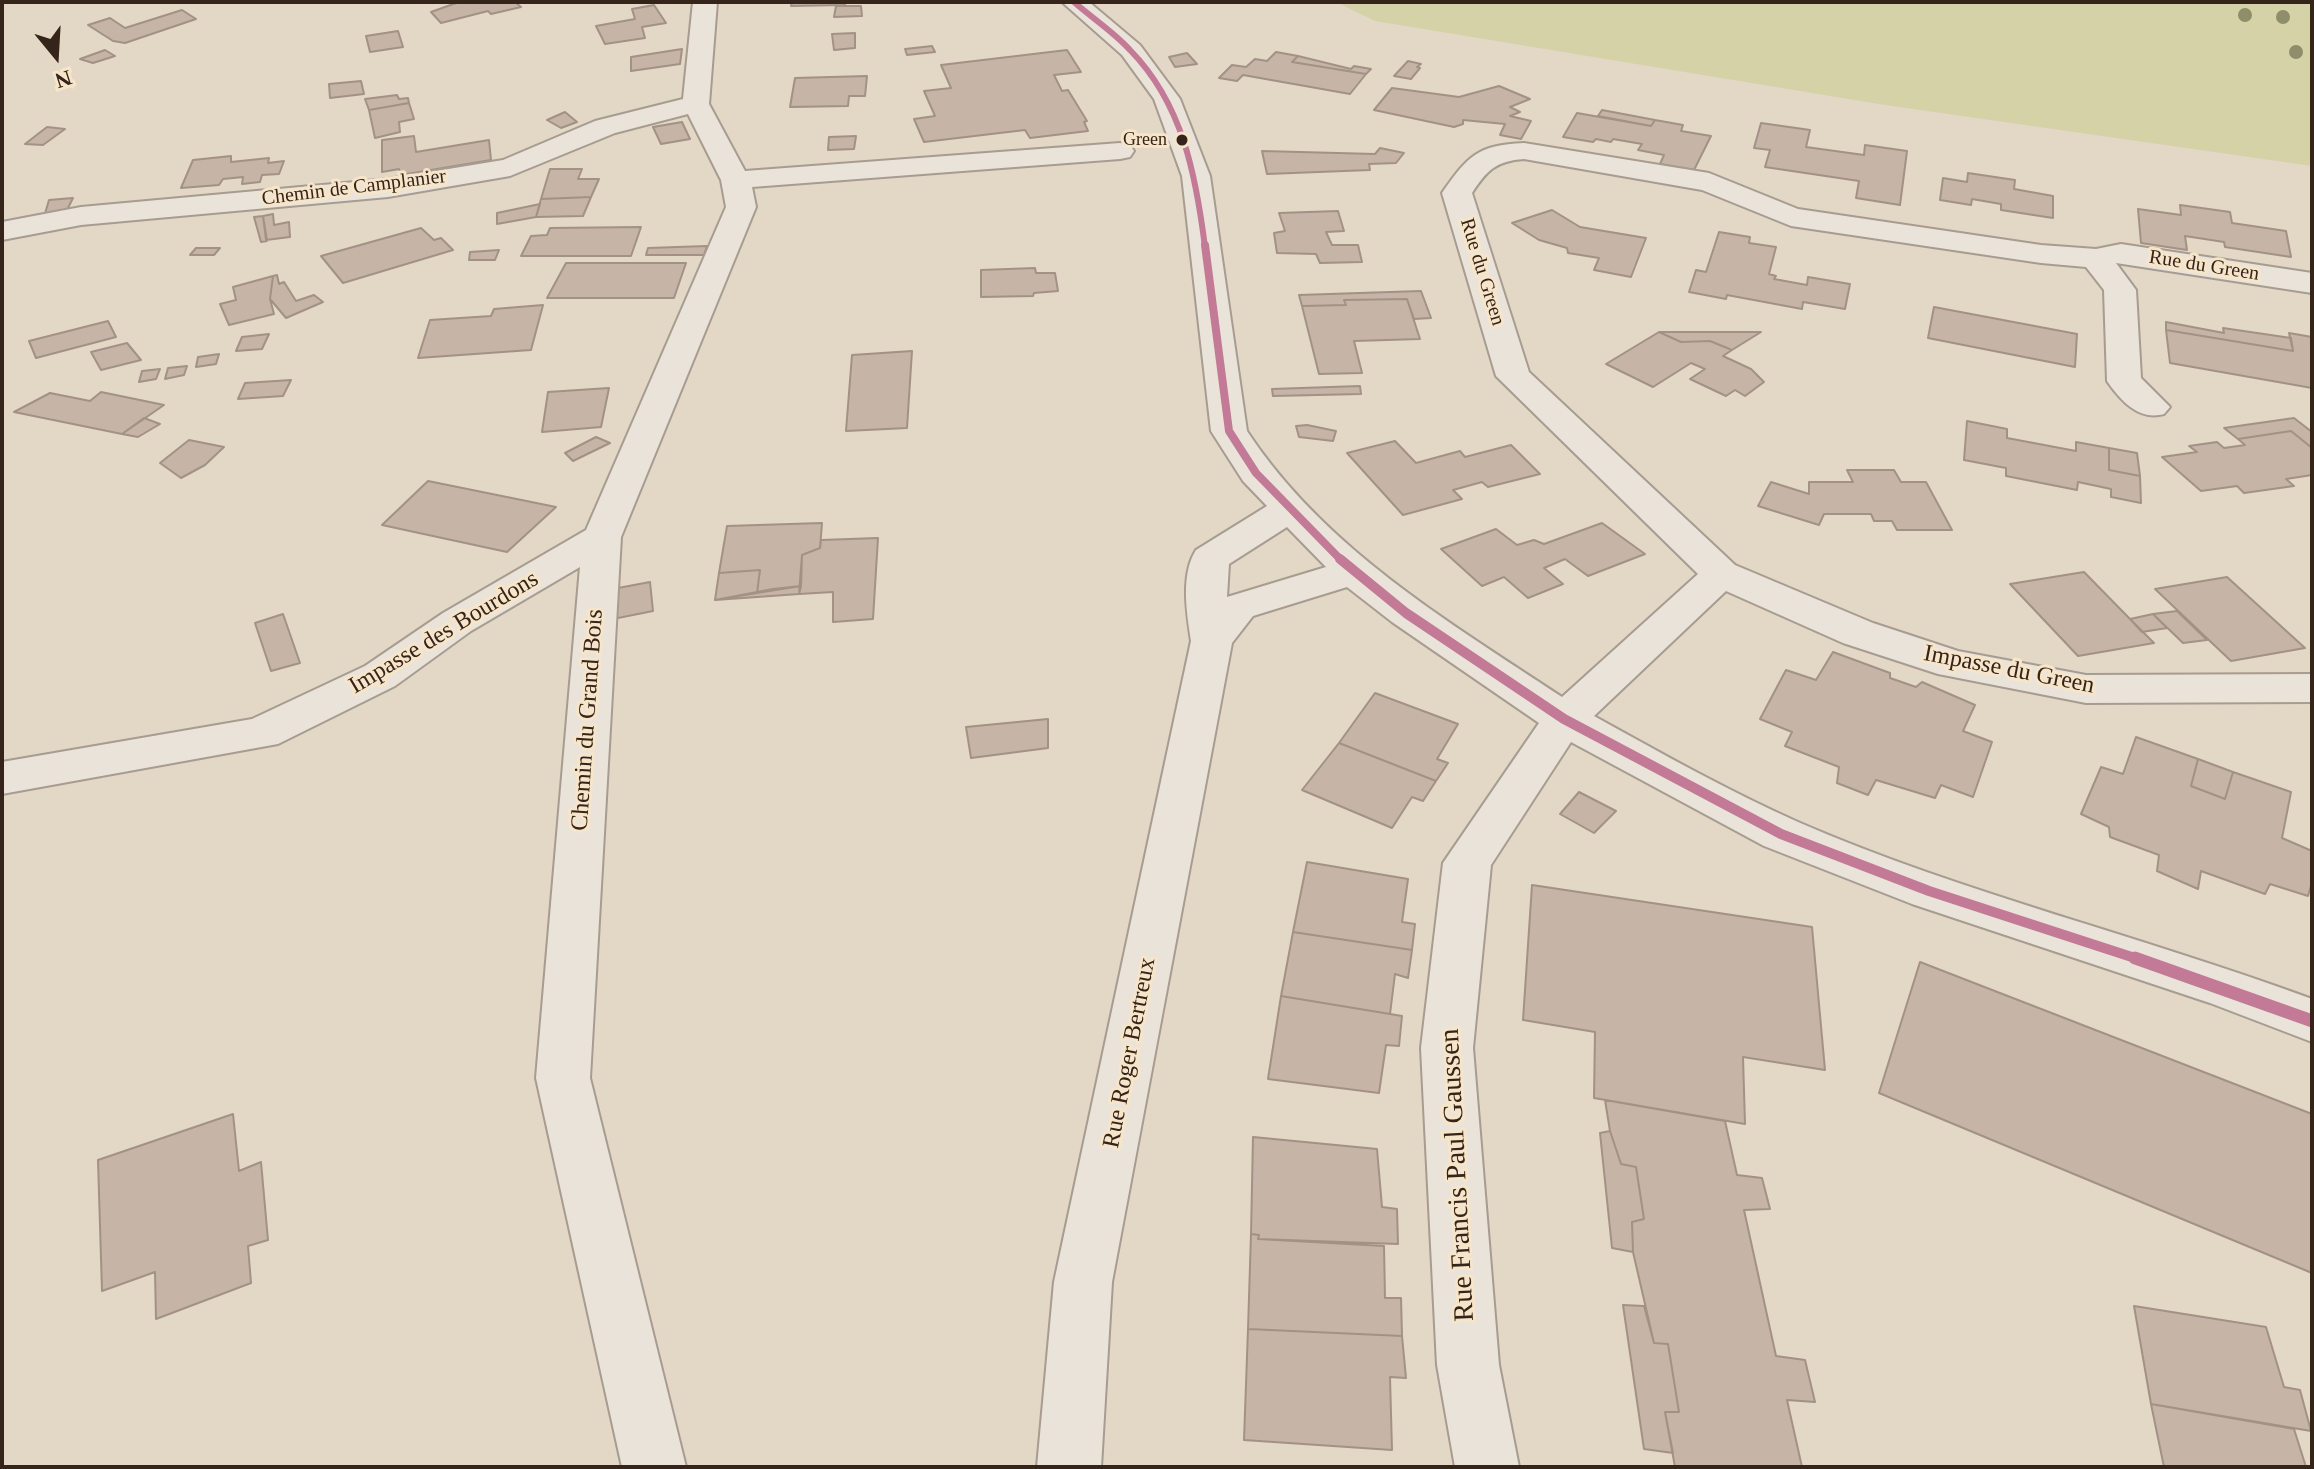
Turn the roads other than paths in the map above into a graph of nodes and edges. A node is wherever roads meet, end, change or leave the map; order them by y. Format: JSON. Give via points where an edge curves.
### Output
{"nodes":[{"id":1,"x":705,"y":2,"type":"edge"},
{"id":2,"x":1074,"y":2,"type":"edge"},
{"id":3,"x":696,"y":104,"type":"junction"},
{"id":4,"x":1120,"y":151,"type":"dead end"},
{"id":5,"x":736,"y":180,"type":"junction"},
{"id":6,"x":2,"y":231,"type":"edge"},
{"id":7,"x":2096,"y":258,"type":"junction"},
{"id":8,"x":2312,"y":283,"type":"edge"},
{"id":9,"x":2152,"y":407,"type":"dead end"},
{"id":10,"x":1288,"y":509,"type":"junction"},
{"id":11,"x":602,"y":537,"type":"junction"},
{"id":12,"x":1353,"y":572,"type":"junction"},
{"id":13,"x":1721,"y":574,"type":"junction"},
{"id":14,"x":1212,"y":641,"type":"junction"},
{"id":15,"x":2312,"y":688,"type":"edge"},
{"id":16,"x":1564,"y":719,"type":"junction"},
{"id":17,"x":2,"y":778,"type":"edge"},
{"id":18,"x":2312,"y":1021,"type":"edge"},
{"id":19,"x":654,"y":1467,"type":"edge"},
{"id":20,"x":1069,"y":1467,"type":"edge"},
{"id":21,"x":1487,"y":1467,"type":"edge"}],
"edges":[{"from":1,"to":3,"type":"street"},
{"from":2,"to":10,"type":"street","via":[[1131,50],[1167,99],[1196,176],[1229,431]]},
{"from":3,"to":5,"type":"street","name":"Chemin du Grand Bois"},
{"from":3,"to":6,"type":"street","name":"Chemin de Camplanier","via":[[605,127],[510,167],[388,188],[81,216]]},
{"from":4,"to":5,"type":"street"},
{"from":5,"to":11,"type":"street","name":"Chemin du Grand Bois","via":[[741,207]]},
{"from":7,"to":8,"type":"street","name":"Rue du Green","via":[[2121,253]]},
{"from":7,"to":9,"type":"street","name":"Rue du Green","via":[[2120,290],[2124,381]]},
{"from":7,"to":13,"type":"street","name":"Rue du Green","via":[[1791,217],[1709,182],[1524,151],[1480,159],[1457,193],[1513,376]]},
{"from":10,"to":12,"type":"street"},
{"from":10,"to":14,"type":"street","name":"Rue Roger Bertreux","via":[[1210,559],[1206,606]]},
{"from":11,"to":17,"type":"street","name":"Impasse des Bourdons","via":[[457,622],[380,676],[262,733]]},
{"from":11,"to":19,"type":"street","name":"Chemin du Grand Bois","via":[[563,1078]]},
{"from":12,"to":14,"type":"street","name":"Rue Roger Bertreux","via":[[1239,607]]},
{"from":12,"to":16,"type":"street"},
{"from":13,"to":15,"type":"street","name":"Impasse du Green","via":[[1858,633],[1953,664],[2086,689]]},
{"from":13,"to":16,"type":"street"},
{"from":14,"to":20,"type":"street","name":"Rue Roger Bertreux","via":[[1083,1282]]},
{"from":16,"to":18,"type":"street","via":[[1781,834],[1929,891]]},
{"from":16,"to":21,"type":"street","name":"Rue Francis Paul Gaussen","via":[[1467,863],[1447,1048],[1468,1365]]}]}
